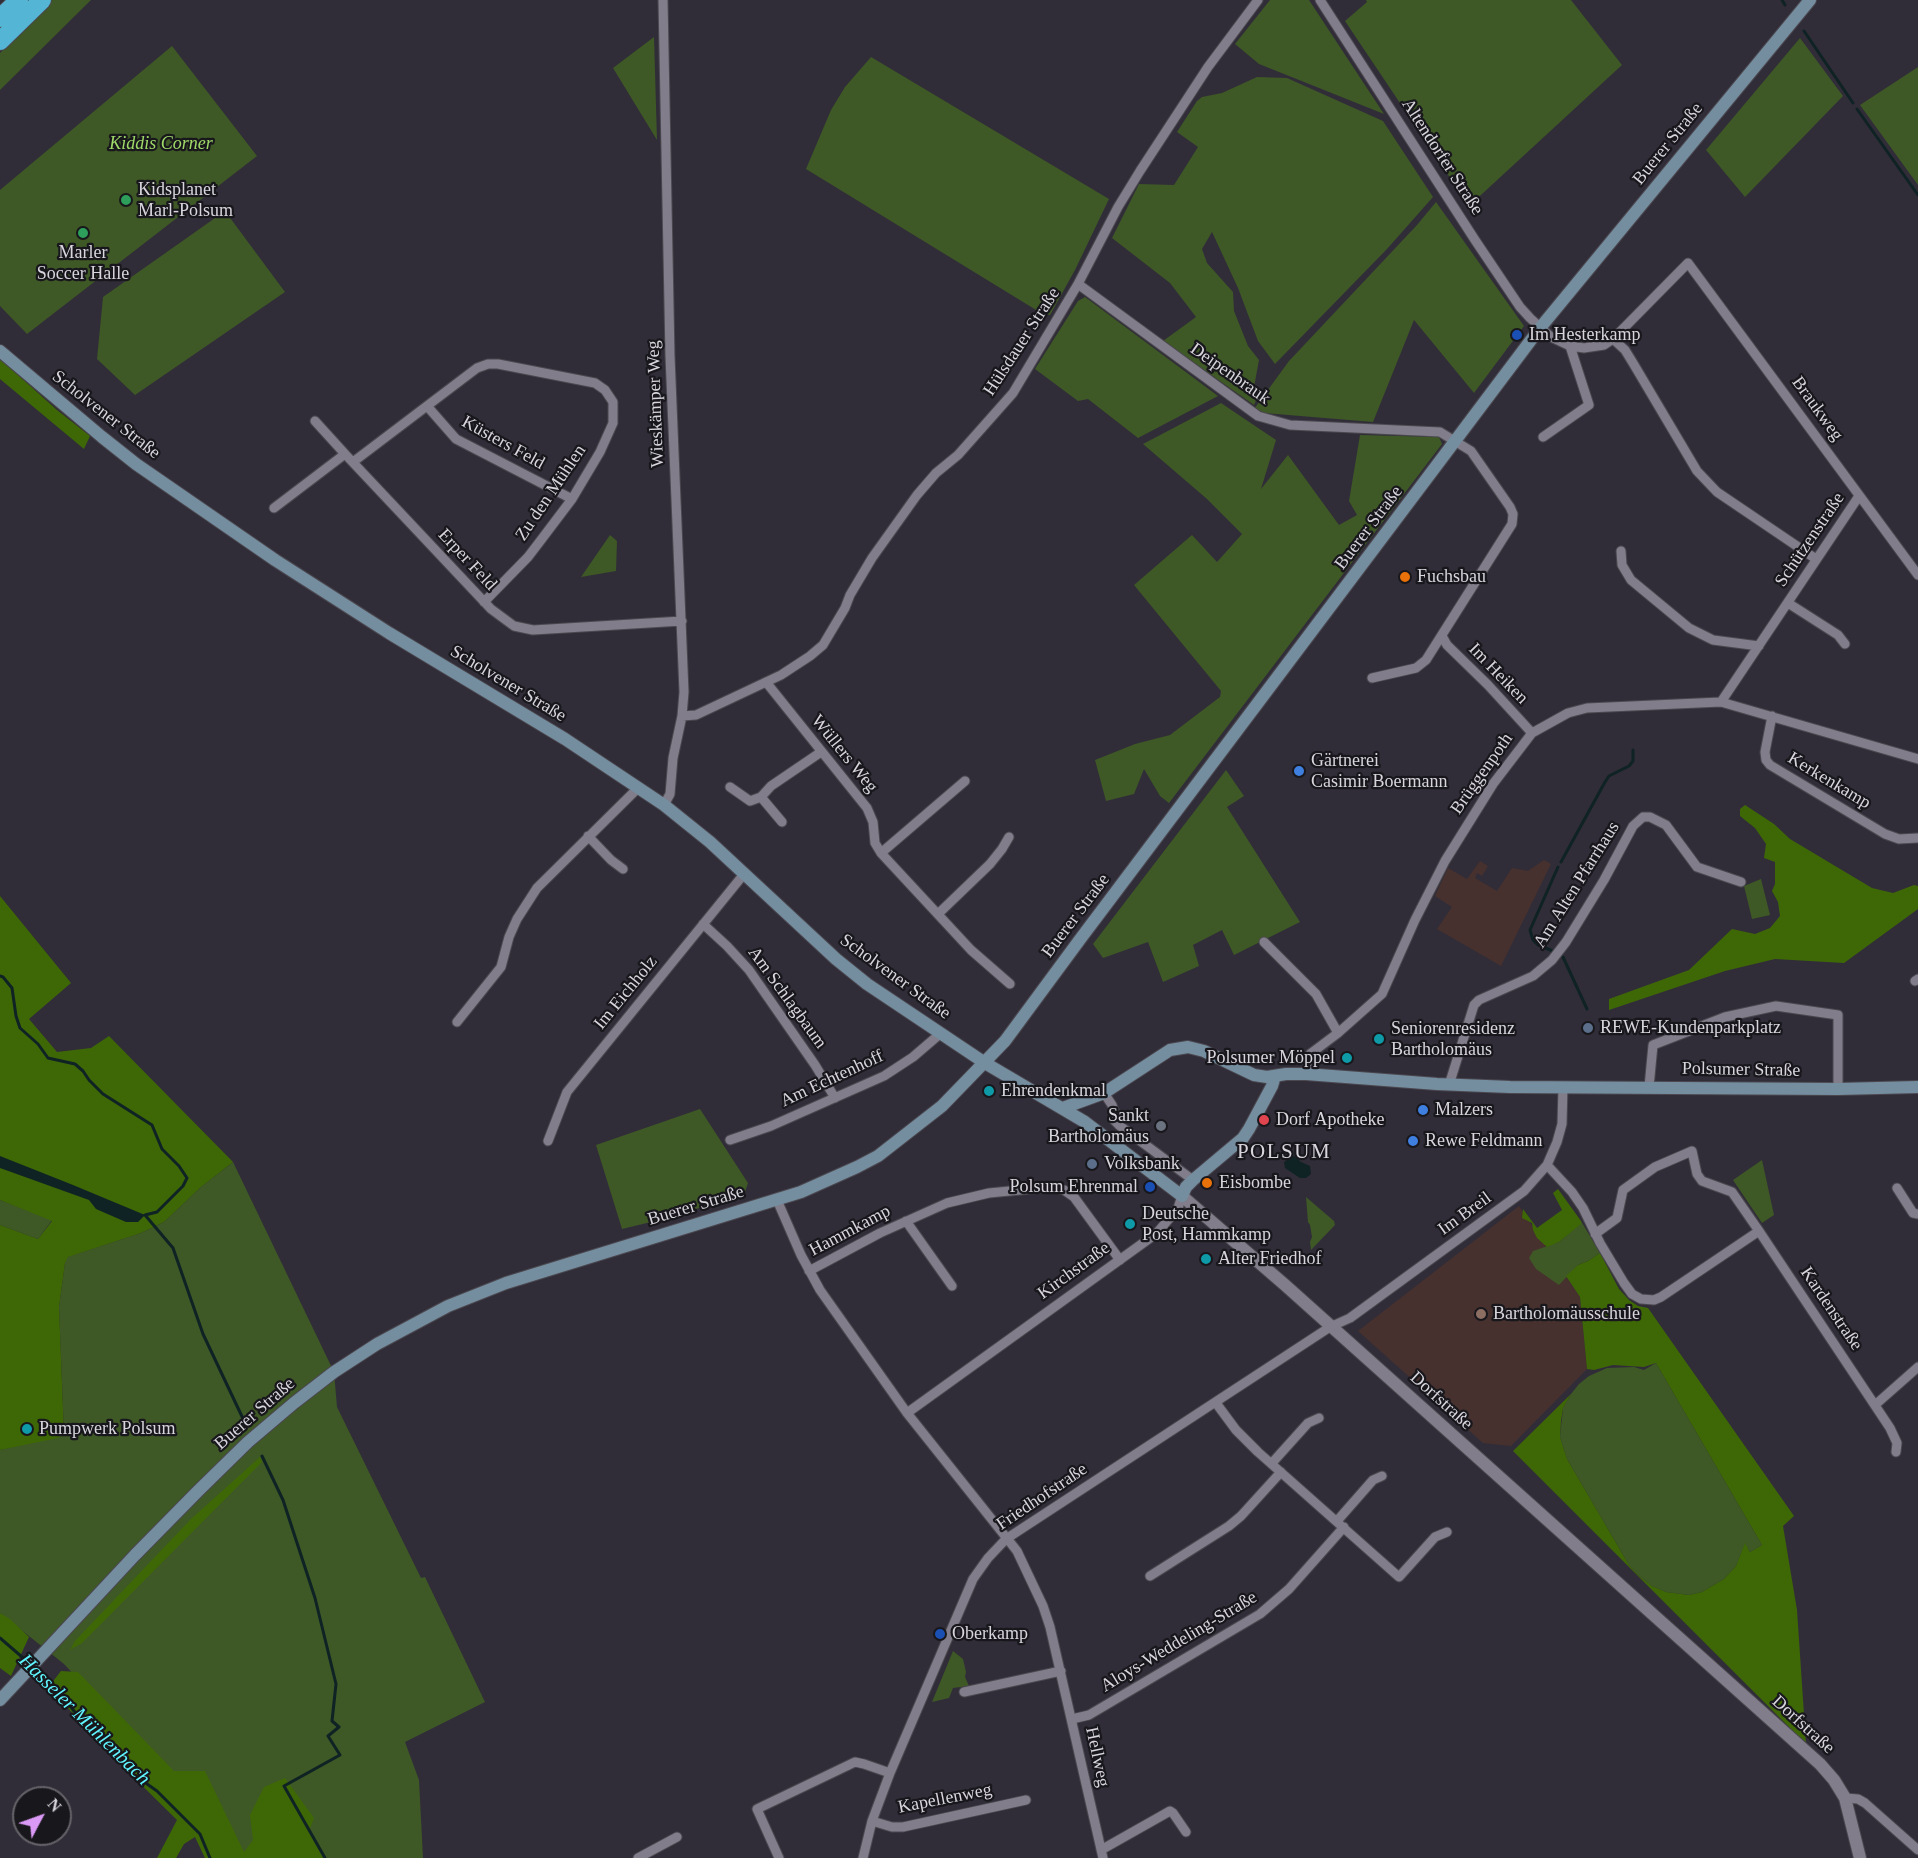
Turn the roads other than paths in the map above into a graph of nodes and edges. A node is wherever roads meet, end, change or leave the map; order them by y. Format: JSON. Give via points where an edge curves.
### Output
{"nodes":[{"id":1,"x":19,"y":0,"type":"edge"},
{"id":2,"x":42,"y":0,"type":"edge"},
{"id":3,"x":663,"y":0,"type":"edge"},
{"id":4,"x":1258,"y":0,"type":"edge"},
{"id":5,"x":1320,"y":0,"type":"edge"},
{"id":6,"x":1810,"y":0,"type":"edge"},
{"id":7,"x":0,"y":18,"type":"edge"},
{"id":8,"x":0,"y":41,"type":"edge"},
{"id":9,"x":1078,"y":284,"type":"junction"},
{"id":10,"x":1540,"y":328,"type":"junction"},
{"id":11,"x":1613,"y":339,"type":"junction"},
{"id":12,"x":1570,"y":346,"type":"junction"},
{"id":13,"x":0,"y":351,"type":"edge"},
{"id":14,"x":427,"y":405,"type":"junction"},
{"id":15,"x":315,"y":421,"type":"dead end"},
{"id":16,"x":1543,"y":437,"type":"dead end"},
{"id":17,"x":1456,"y":441,"type":"junction"},
{"id":18,"x":345,"y":454,"type":"junction"},
{"id":19,"x":353,"y":462,"type":"junction"},
{"id":20,"x":1859,"y":496,"type":"junction"},
{"id":21,"x":572,"y":499,"type":"junction"},
{"id":22,"x":274,"y":508,"type":"dead end"},
{"id":23,"x":1621,"y":551,"type":"dead end"},
{"id":24,"x":1816,"y":559,"type":"junction"},
{"id":25,"x":1918,"y":575,"type":"edge"},
{"id":26,"x":484,"y":602,"type":"junction"},
{"id":27,"x":1788,"y":603,"type":"junction"},
{"id":28,"x":682,"y":621,"type":"junction"},
{"id":29,"x":1442,"y":636,"type":"junction"},
{"id":30,"x":1845,"y":644,"type":"dead end"},
{"id":31,"x":1759,"y":646,"type":"junction"},
{"id":32,"x":1372,"y":678,"type":"dead end"},
{"id":33,"x":766,"y":682,"type":"junction"},
{"id":34,"x":1721,"y":702,"type":"junction"},
{"id":35,"x":682,"y":716,"type":"junction"},
{"id":36,"x":1772,"y":716,"type":"junction"},
{"id":37,"x":1532,"y":733,"type":"junction"},
{"id":38,"x":821,"y":752,"type":"junction"},
{"id":39,"x":1918,"y":759,"type":"edge"},
{"id":40,"x":965,"y":781,"type":"dead end"},
{"id":41,"x":639,"y":787,"type":"junction"},
{"id":42,"x":730,"y":787,"type":"dead end"},
{"id":43,"x":761,"y":797,"type":"junction"},
{"id":44,"x":664,"y":805,"type":"junction"},
{"id":45,"x":782,"y":822,"type":"dead end"},
{"id":46,"x":588,"y":836,"type":"junction"},
{"id":47,"x":1009,"y":837,"type":"dead end"},
{"id":48,"x":1918,"y":838,"type":"edge"},
{"id":49,"x":881,"y":853,"type":"junction"},
{"id":50,"x":623,"y":869,"type":"dead end"},
{"id":51,"x":744,"y":874,"type":"junction"},
{"id":52,"x":1741,"y":882,"type":"dead end"},
{"id":53,"x":938,"y":914,"type":"junction"},
{"id":54,"x":703,"y":924,"type":"junction"},
{"id":55,"x":1264,"y":942,"type":"dead end"},
{"id":56,"x":1010,"y":984,"type":"dead end"},
{"id":57,"x":457,"y":1022,"type":"dead end"},
{"id":58,"x":1338,"y":1033,"type":"junction"},
{"id":59,"x":941,"y":1034,"type":"junction"},
{"id":60,"x":985,"y":1063,"type":"junction"},
{"id":61,"x":1306,"y":1074,"type":"junction"},
{"id":62,"x":1275,"y":1076,"type":"junction"},
{"id":63,"x":1449,"y":1085,"type":"junction"},
{"id":64,"x":1563,"y":1087,"type":"junction"},
{"id":65,"x":1649,"y":1087,"type":"junction"},
{"id":66,"x":1918,"y":1087,"type":"edge"},
{"id":67,"x":1838,"y":1089,"type":"junction"},
{"id":68,"x":1104,"y":1093,"type":"junction"},
{"id":69,"x":835,"y":1098,"type":"junction"},
{"id":70,"x":1063,"y":1108,"type":"junction"},
{"id":71,"x":729,"y":1140,"type":"dead end"},
{"id":72,"x":548,"y":1141,"type":"dead end"},
{"id":73,"x":1547,"y":1165,"type":"junction"},
{"id":74,"x":1193,"y":1180,"type":"junction"},
{"id":75,"x":1897,"y":1188,"type":"dead end"},
{"id":76,"x":1182,"y":1196,"type":"junction"},
{"id":77,"x":777,"y":1200,"type":"junction"},
{"id":78,"x":1918,"y":1214,"type":"edge"},
{"id":79,"x":906,"y":1221,"type":"junction"},
{"id":80,"x":1759,"y":1231,"type":"junction"},
{"id":81,"x":1595,"y":1234,"type":"junction"},
{"id":82,"x":1120,"y":1260,"type":"junction"},
{"id":83,"x":810,"y":1271,"type":"junction"},
{"id":84,"x":952,"y":1286,"type":"dead end"},
{"id":85,"x":1330,"y":1327,"type":"junction"},
{"id":86,"x":1918,"y":1367,"type":"edge"},
{"id":87,"x":1216,"y":1403,"type":"junction"},
{"id":88,"x":1875,"y":1405,"type":"junction"},
{"id":89,"x":907,"y":1413,"type":"junction"},
{"id":90,"x":1318,"y":1418,"type":"dead end"},
{"id":91,"x":1896,"y":1452,"type":"dead end"},
{"id":92,"x":1272,"y":1463,"type":"junction"},
{"id":93,"x":1281,"y":1472,"type":"junction"},
{"id":94,"x":1382,"y":1476,"type":"dead end"},
{"id":95,"x":1340,"y":1524,"type":"junction"},
{"id":96,"x":1447,"y":1532,"type":"dead end"},
{"id":97,"x":1006,"y":1539,"type":"junction"},
{"id":98,"x":1150,"y":1576,"type":"dead end"},
{"id":99,"x":1060,"y":1671,"type":"junction"},
{"id":100,"x":964,"y":1692,"type":"dead end"},
{"id":101,"x":0,"y":1701,"type":"edge"},
{"id":102,"x":1072,"y":1719,"type":"junction"},
{"id":103,"x":890,"y":1773,"type":"junction"},
{"id":104,"x":1845,"y":1798,"type":"junction"},
{"id":105,"x":1026,"y":1800,"type":"dead end"},
{"id":106,"x":872,"y":1821,"type":"junction"},
{"id":107,"x":1186,"y":1832,"type":"dead end"},
{"id":108,"x":677,"y":1837,"type":"dead end"},
{"id":109,"x":1918,"y":1850,"type":"edge"},
{"id":110,"x":1102,"y":1854,"type":"edge"},
{"id":111,"x":638,"y":1858,"type":"edge"},
{"id":112,"x":779,"y":1858,"type":"edge"},
{"id":113,"x":863,"y":1858,"type":"edge"},
{"id":114,"x":1860,"y":1858,"type":"edge"}],
"edges":[{"from":1,"to":7,"type":"highway"},
{"from":2,"to":8,"type":"highway"},
{"from":3,"to":28,"type":"street","name":"Wieskämper Weg","via":[[671,372]]},
{"from":4,"to":9,"type":"street","name":"Hülsdauer Straße","via":[[1208,67],[1140,171]]},
{"from":5,"to":10,"type":"street","name":"Altendorfer Straße","via":[[1513,298]]},
{"from":6,"to":10,"type":"main road","name":"Buerer Straße"},
{"from":9,"to":17,"type":"street","name":"Deipenbrauk","via":[[1258,416],[1290,425],[1433,431]]},
{"from":9,"to":33,"type":"street","name":"Hülsdauer Straße","via":[[1013,393],[958,455],[936,473],[879,549],[823,645]]},
{"from":10,"to":12,"type":"street"},
{"from":10,"to":17,"type":"main road","name":"Buerer Straße"},
{"from":11,"to":12,"type":"street","via":[[1604,345]]},
{"from":11,"to":20,"type":"street","name":"Braukweg","via":[[1688,263]]},
{"from":11,"to":24,"type":"street","via":[[1625,350],[1697,471],[1718,492]]},
{"from":12,"to":16,"type":"street","via":[[1589,405]]},
{"from":13,"to":41,"type":"main road","name":"Scholvener Straße","via":[[110,444],[275,560]]},
{"from":14,"to":19,"type":"street","name":"Zu den Mühlen"},
{"from":14,"to":21,"type":"street","name":"Küsters Feld","via":[[456,439]]},
{"from":14,"to":21,"type":"street","name":"Zu den Mühlen","via":[[488,363],[595,383],[613,402],[613,423]]},
{"from":15,"to":18,"type":"street","name":"Erper Feld"},
{"from":17,"to":29,"type":"street","via":[[1471,451],[1513,514],[1512,524]]},
{"from":17,"to":60,"type":"main road","name":"Buerer Straße"},
{"from":18,"to":19,"type":"street","name":"Erper Feld"},
{"from":18,"to":22,"type":"street"},
{"from":19,"to":26,"type":"street","name":"Erper Feld"},
{"from":20,"to":24,"type":"street","name":"Schützenstraße"},
{"from":20,"to":25,"type":"street","name":"Braukweg"},
{"from":21,"to":26,"type":"street","name":"Zu den Mühlen","via":[[528,557]]},
{"from":23,"to":31,"type":"street","via":[[1622,565],[1631,580],[1689,628],[1713,640]]},
{"from":24,"to":27,"type":"street","name":"Schützenstraße"},
{"from":26,"to":28,"type":"street","name":"Erper Feld","via":[[514,626],[533,630]]},
{"from":27,"to":30,"type":"street","name":"Schützenstraße","via":[[1838,635]]},
{"from":27,"to":31,"type":"street","name":"Schützenstraße"},
{"from":28,"to":35,"type":"street","name":"Wieskämper Weg"},
{"from":29,"to":32,"type":"street","via":[[1416,668]]},
{"from":29,"to":37,"type":"street","name":"Im Heiken"},
{"from":31,"to":34,"type":"street","name":"Schützenstraße"},
{"from":33,"to":35,"type":"street","name":"Hülsdauer Straße","via":[[696,715]]},
{"from":33,"to":38,"type":"street","name":"Wüllers Weg"},
{"from":34,"to":36,"type":"street","name":"Brüggenpoth"},
{"from":34,"to":37,"type":"street","name":"Brüggenpoth","via":[[1587,708]]},
{"from":35,"to":44,"type":"street","name":"Wieskämper Weg","via":[[670,794]]},
{"from":36,"to":39,"type":"street","name":"Brüggenpoth"},
{"from":36,"to":48,"type":"street","name":"Kerkenkamp","via":[[1765,752],[1770,765],[1885,834],[1899,839]]},
{"from":37,"to":58,"type":"street","name":"Brüggenpoth","via":[[1491,786],[1445,861],[1382,994]]},
{"from":38,"to":43,"type":"street"},
{"from":38,"to":49,"type":"street","name":"Wüllers Weg","via":[[867,808]]},
{"from":40,"to":49,"type":"street"},
{"from":41,"to":44,"type":"main road","name":"Scholvener Straße"},
{"from":41,"to":46,"type":"street"},
{"from":42,"to":43,"type":"street","via":[[750,801]]},
{"from":43,"to":45,"type":"street"},
{"from":44,"to":51,"type":"main road","name":"Scholvener Straße"},
{"from":46,"to":50,"type":"street"},
{"from":46,"to":57,"type":"street","via":[[529,899],[509,937],[501,967]]},
{"from":47,"to":53,"type":"street","via":[[990,864]]},
{"from":49,"to":53,"type":"street","name":"Wüllers Weg"},
{"from":51,"to":54,"type":"street","name":"Im Eichholz"},
{"from":51,"to":59,"type":"main road","name":"Scholvener Straße","via":[[836,959]]},
{"from":52,"to":63,"type":"street","name":"Am Alten Pfarrhaus","via":[[1697,867],[1666,825],[1643,817],[1633,826],[1601,885],[1552,960],[1533,976],[1474,1005]]},
{"from":53,"to":56,"type":"street","name":"Wüllers Weg"},
{"from":54,"to":69,"type":"street","name":"Am Schlagbaum","via":[[749,970]]},
{"from":54,"to":72,"type":"street","name":"Im Eichholz","via":[[567,1092]]},
{"from":55,"to":58,"type":"street","via":[[1316,993]]},
{"from":58,"to":61,"type":"street","name":"Brüggenpoth","via":[[1310,1054]]},
{"from":59,"to":60,"type":"main road","name":"Scholvener Straße"},
{"from":59,"to":69,"type":"street","name":"Am Echtenhoff","via":[[884,1076]]},
{"from":60,"to":70,"type":"main road","name":"Dorfstraße"},
{"from":60,"to":77,"type":"main road","name":"Buerer Straße","via":[[942,1106],[878,1156]]},
{"from":61,"to":62,"type":"main road","name":"Polsumer Straße"},
{"from":61,"to":63,"type":"main road","name":"Polsumer Straße"},
{"from":62,"to":68,"type":"main road","name":"Polsumer Straße","via":[[1254,1075],[1197,1048],[1182,1047],[1164,1053]]},
{"from":62,"to":74,"type":"main road","name":"Kirchstraße","via":[[1250,1129]]},
{"from":63,"to":64,"type":"main road","name":"Polsumer Straße"},
{"from":64,"to":65,"type":"main road","name":"Polsumer Straße"},
{"from":64,"to":73,"type":"street","name":"Im Breil","via":[[1562,1124]]},
{"from":65,"to":67,"type":"main road","name":"Polsumer Straße"},
{"from":65,"to":67,"type":"street","via":[[1653,1045],[1725,1017],[1776,1006],[1838,1015]]},
{"from":66,"to":67,"type":"main road","name":"Polsumer Straße"},
{"from":68,"to":70,"type":"main road","name":"Polsumer Straße"},
{"from":68,"to":74,"type":"street","via":[[1120,1126]]},
{"from":69,"to":71,"type":"street","name":"Am Echtenhoff"},
{"from":70,"to":76,"type":"main road","name":"Dorfstraße"},
{"from":73,"to":81,"type":"street","via":[[1572,1192]]},
{"from":73,"to":85,"type":"street","name":"Im Breil","via":[[1517,1197],[1350,1318]]},
{"from":74,"to":76,"type":"main road","name":"Kirchstraße"},
{"from":75,"to":78,"type":"street","via":[[1913,1213]]},
{"from":76,"to":82,"type":"street","name":"Kirchstraße","via":[[1178,1208],[1157,1233]]},
{"from":76,"to":85,"type":"street","name":"Dorfstraße"},
{"from":77,"to":83,"type":"street"},
{"from":77,"to":101,"type":"main road","name":"Buerer Straße","via":[[506,1283],[414,1323],[334,1372],[248,1442],[198,1491]]},
{"from":79,"to":82,"type":"street","name":"Hammkamp","via":[[968,1197],[1051,1187],[1074,1197]]},
{"from":79,"to":83,"type":"street","name":"Hammkamp"},
{"from":79,"to":84,"type":"street","name":"Hammkamp"},
{"from":80,"to":81,"type":"street","via":[[1654,1300],[1632,1294]]},
{"from":80,"to":81,"type":"street","name":"Kardenstraße","via":[[1732,1192],[1702,1181],[1692,1151],[1655,1167],[1623,1190],[1617,1218]]},
{"from":80,"to":88,"type":"street","name":"Kardenstraße"},
{"from":82,"to":89,"type":"street","name":"Kirchstraße"},
{"from":83,"to":89,"type":"street"},
{"from":85,"to":87,"type":"street","name":"Friedhofstraße"},
{"from":85,"to":104,"type":"street","name":"Dorfstraße","via":[[1808,1753],[1827,1771]]},
{"from":86,"to":88,"type":"street"},
{"from":87,"to":92,"type":"street","via":[[1236,1430]]},
{"from":87,"to":97,"type":"street","name":"Friedhofstraße"},
{"from":88,"to":91,"type":"street","name":"Kardenstraße","via":[[1898,1443]]},
{"from":89,"to":97,"type":"street"},
{"from":90,"to":92,"type":"street","via":[[1308,1422]]},
{"from":92,"to":93,"type":"street"},
{"from":93,"to":95,"type":"street"},
{"from":93,"to":98,"type":"street","via":[[1234,1522]]},
{"from":94,"to":95,"type":"street","name":"Aloys-Weddeling-Straße","via":[[1373,1480]]},
{"from":95,"to":96,"type":"street","via":[[1399,1577],[1435,1538]]},
{"from":95,"to":102,"type":"street","name":"Aloys-Weddeling-Straße","via":[[1289,1589],[1260,1614],[1100,1709]]},
{"from":97,"to":99,"type":"street","name":"Hellweg","via":[[1017,1551],[1043,1606]]},
{"from":97,"to":103,"type":"street","name":"Friedhofstraße","via":[[973,1579]]},
{"from":99,"to":100,"type":"street"},
{"from":99,"to":102,"type":"street","name":"Hellweg"},
{"from":102,"to":110,"type":"street","name":"Hellweg"},
{"from":103,"to":106,"type":"street","name":"Friedhofstraße"},
{"from":103,"to":112,"type":"street","via":[[855,1762],[757,1809]]},
{"from":104,"to":109,"type":"street","via":[[1865,1803]]},
{"from":104,"to":114,"type":"street","name":"Dorfstraße"},
{"from":105,"to":106,"type":"street","name":"Kapellenweg","via":[[903,1827]]},
{"from":106,"to":113,"type":"street","name":"Friedhofstraße"},
{"from":107,"to":110,"type":"street","name":"Hellweg","via":[[1170,1811]]},
{"from":108,"to":111,"type":"street"}]}
